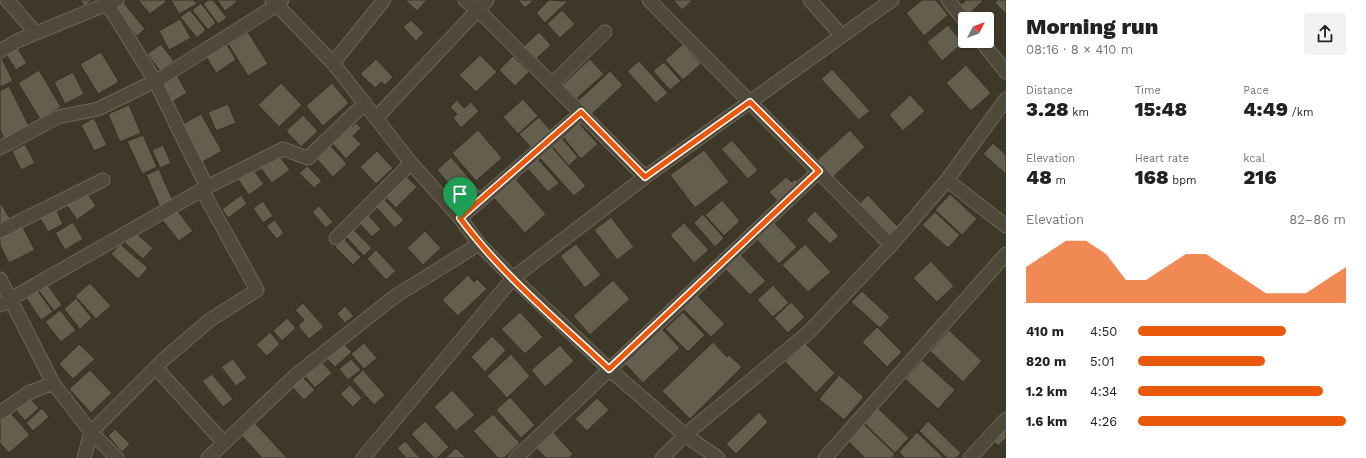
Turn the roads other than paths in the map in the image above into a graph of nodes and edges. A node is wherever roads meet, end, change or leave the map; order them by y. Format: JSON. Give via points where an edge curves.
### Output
{"nodes":[{"id":1,"x":7,"y":0,"type":"edge"},
{"id":2,"x":384,"y":0,"type":"edge"},
{"id":3,"x":465,"y":0,"type":"edge"},
{"id":4,"x":487,"y":0,"type":"edge"},
{"id":5,"x":649,"y":0,"type":"edge"},
{"id":6,"x":810,"y":0,"type":"edge"},
{"id":7,"x":892,"y":0,"type":"edge"},
{"id":8,"x":948,"y":0,"type":"edge"},
{"id":9,"x":112,"y":2,"type":"edge"},
{"id":10,"x":277,"y":2,"type":"edge"},
{"id":11,"x":478,"y":10,"type":"junction"},
{"id":12,"x":958,"y":12,"type":"edge"},
{"id":13,"x":605,"y":32,"type":"dead end"},
{"id":14,"x":36,"y":33,"type":"junction"},
{"id":15,"x":842,"y":36,"type":"junction"},
{"id":16,"x":987,"y":48,"type":"edge"},
{"id":17,"x":0,"y":51,"type":"edge"},
{"id":18,"x":333,"y":63,"type":"junction"},
{"id":19,"x":1006,"y":72,"type":"edge"},
{"id":20,"x":155,"y":81,"type":"junction"},
{"id":21,"x":552,"y":84,"type":"junction"},
{"id":22,"x":1006,"y":99,"type":"edge"},
{"id":23,"x":750,"y":102,"type":"junction"},
{"id":24,"x":365,"y":103,"type":"junction"},
{"id":25,"x":581,"y":112,"type":"junction"},
{"id":26,"x":377,"y":118,"type":"junction"},
{"id":27,"x":0,"y":148,"type":"edge"},
{"id":28,"x":411,"y":163,"type":"junction"},
{"id":29,"x":819,"y":171,"type":"junction"},
{"id":30,"x":645,"y":177,"type":"junction"},
{"id":31,"x":103,"y":180,"type":"dead end"},
{"id":32,"x":947,"y":180,"type":"junction"},
{"id":33,"x":204,"y":188,"type":"junction"},
{"id":34,"x":460,"y":218,"type":"junction"},
{"id":35,"x":1006,"y":226,"type":"edge"},
{"id":36,"x":0,"y":231,"type":"edge"},
{"id":37,"x":336,"y":238,"type":"dead end"},
{"id":38,"x":479,"y":244,"type":"junction"},
{"id":39,"x":891,"y":245,"type":"junction"},
{"id":40,"x":1006,"y":254,"type":"edge"},
{"id":41,"x":512,"y":278,"type":"junction"},
{"id":42,"x":0,"y":279,"type":"edge"},
{"id":43,"x":5,"y":302,"type":"edge"},
{"id":44,"x":156,"y":368,"type":"junction"},
{"id":45,"x":609,"y":369,"type":"junction"},
{"id":46,"x":53,"y":382,"type":"junction"},
{"id":47,"x":0,"y":413,"type":"edge"},
{"id":48,"x":1006,"y":419,"type":"edge"},
{"id":49,"x":91,"y":432,"type":"junction"},
{"id":50,"x":685,"y":435,"type":"junction"},
{"id":51,"x":224,"y":443,"type":"junction"},
{"id":52,"x":84,"y":458,"type":"edge"},
{"id":53,"x":117,"y":458,"type":"edge"},
{"id":54,"x":208,"y":458,"type":"edge"},
{"id":55,"x":363,"y":458,"type":"edge"},
{"id":56,"x":516,"y":458,"type":"edge"},
{"id":57,"x":662,"y":458,"type":"edge"},
{"id":58,"x":718,"y":458,"type":"edge"},
{"id":59,"x":825,"y":458,"type":"edge"},
{"id":60,"x":970,"y":458,"type":"edge"}],
"edges":[{"from":1,"to":14,"type":"street"},
{"from":2,"to":18,"type":"street"},
{"from":3,"to":11,"type":"street"},
{"from":4,"to":11,"type":"street"},
{"from":5,"to":23,"type":"street"},
{"from":6,"to":15,"type":"street"},
{"from":7,"to":15,"type":"street"},
{"from":8,"to":12,"type":"street"},
{"from":9,"to":14,"type":"street"},
{"from":9,"to":20,"type":"street"},
{"from":10,"to":18,"type":"street"},
{"from":10,"to":20,"type":"street"},
{"from":11,"to":21,"type":"street"},
{"from":11,"to":26,"type":"street"},
{"from":13,"to":21,"type":"street"},
{"from":14,"to":17,"type":"street"},
{"from":15,"to":23,"type":"street"},
{"from":16,"to":19,"type":"street"},
{"from":18,"to":24,"type":"street"},
{"from":20,"to":27,"type":"street","via":[[98,109],[58,117]]},
{"from":20,"to":33,"type":"street"},
{"from":21,"to":25,"type":"street"},
{"from":22,"to":32,"type":"street"},
{"from":23,"to":29,"type":"street"},
{"from":23,"to":30,"type":"street"},
{"from":24,"to":26,"type":"street"},
{"from":24,"to":33,"type":"street","via":[[308,158],[283,149]]},
{"from":25,"to":30,"type":"street"},
{"from":25,"to":34,"type":"street"},
{"from":26,"to":28,"type":"street"},
{"from":28,"to":34,"type":"street"},
{"from":28,"to":37,"type":"street"},
{"from":29,"to":39,"type":"street"},
{"from":29,"to":45,"type":"street"},
{"from":30,"to":41,"type":"street"},
{"from":31,"to":36,"type":"street"},
{"from":32,"to":35,"type":"street"},
{"from":32,"to":39,"type":"street"},
{"from":33,"to":43,"type":"street"},
{"from":33,"to":44,"type":"street","via":[[257,290],[210,320]]},
{"from":34,"to":38,"type":"street"},
{"from":38,"to":41,"type":"street"},
{"from":38,"to":51,"type":"street","via":[[394,297],[298,374]]},
{"from":39,"to":50,"type":"street","via":[[809,332]]},
{"from":40,"to":59,"type":"street"},
{"from":41,"to":45,"type":"street"},
{"from":41,"to":55,"type":"street"},
{"from":42,"to":43,"type":"street"},
{"from":43,"to":46,"type":"street"},
{"from":44,"to":49,"type":"street"},
{"from":44,"to":51,"type":"street"},
{"from":45,"to":50,"type":"street"},
{"from":45,"to":56,"type":"street"},
{"from":46,"to":47,"type":"street","via":[[28,393]]},
{"from":46,"to":49,"type":"street"},
{"from":48,"to":60,"type":"street"},
{"from":49,"to":52,"type":"street"},
{"from":49,"to":53,"type":"street"},
{"from":50,"to":57,"type":"street"},
{"from":50,"to":58,"type":"street"},
{"from":51,"to":54,"type":"street"}]}
